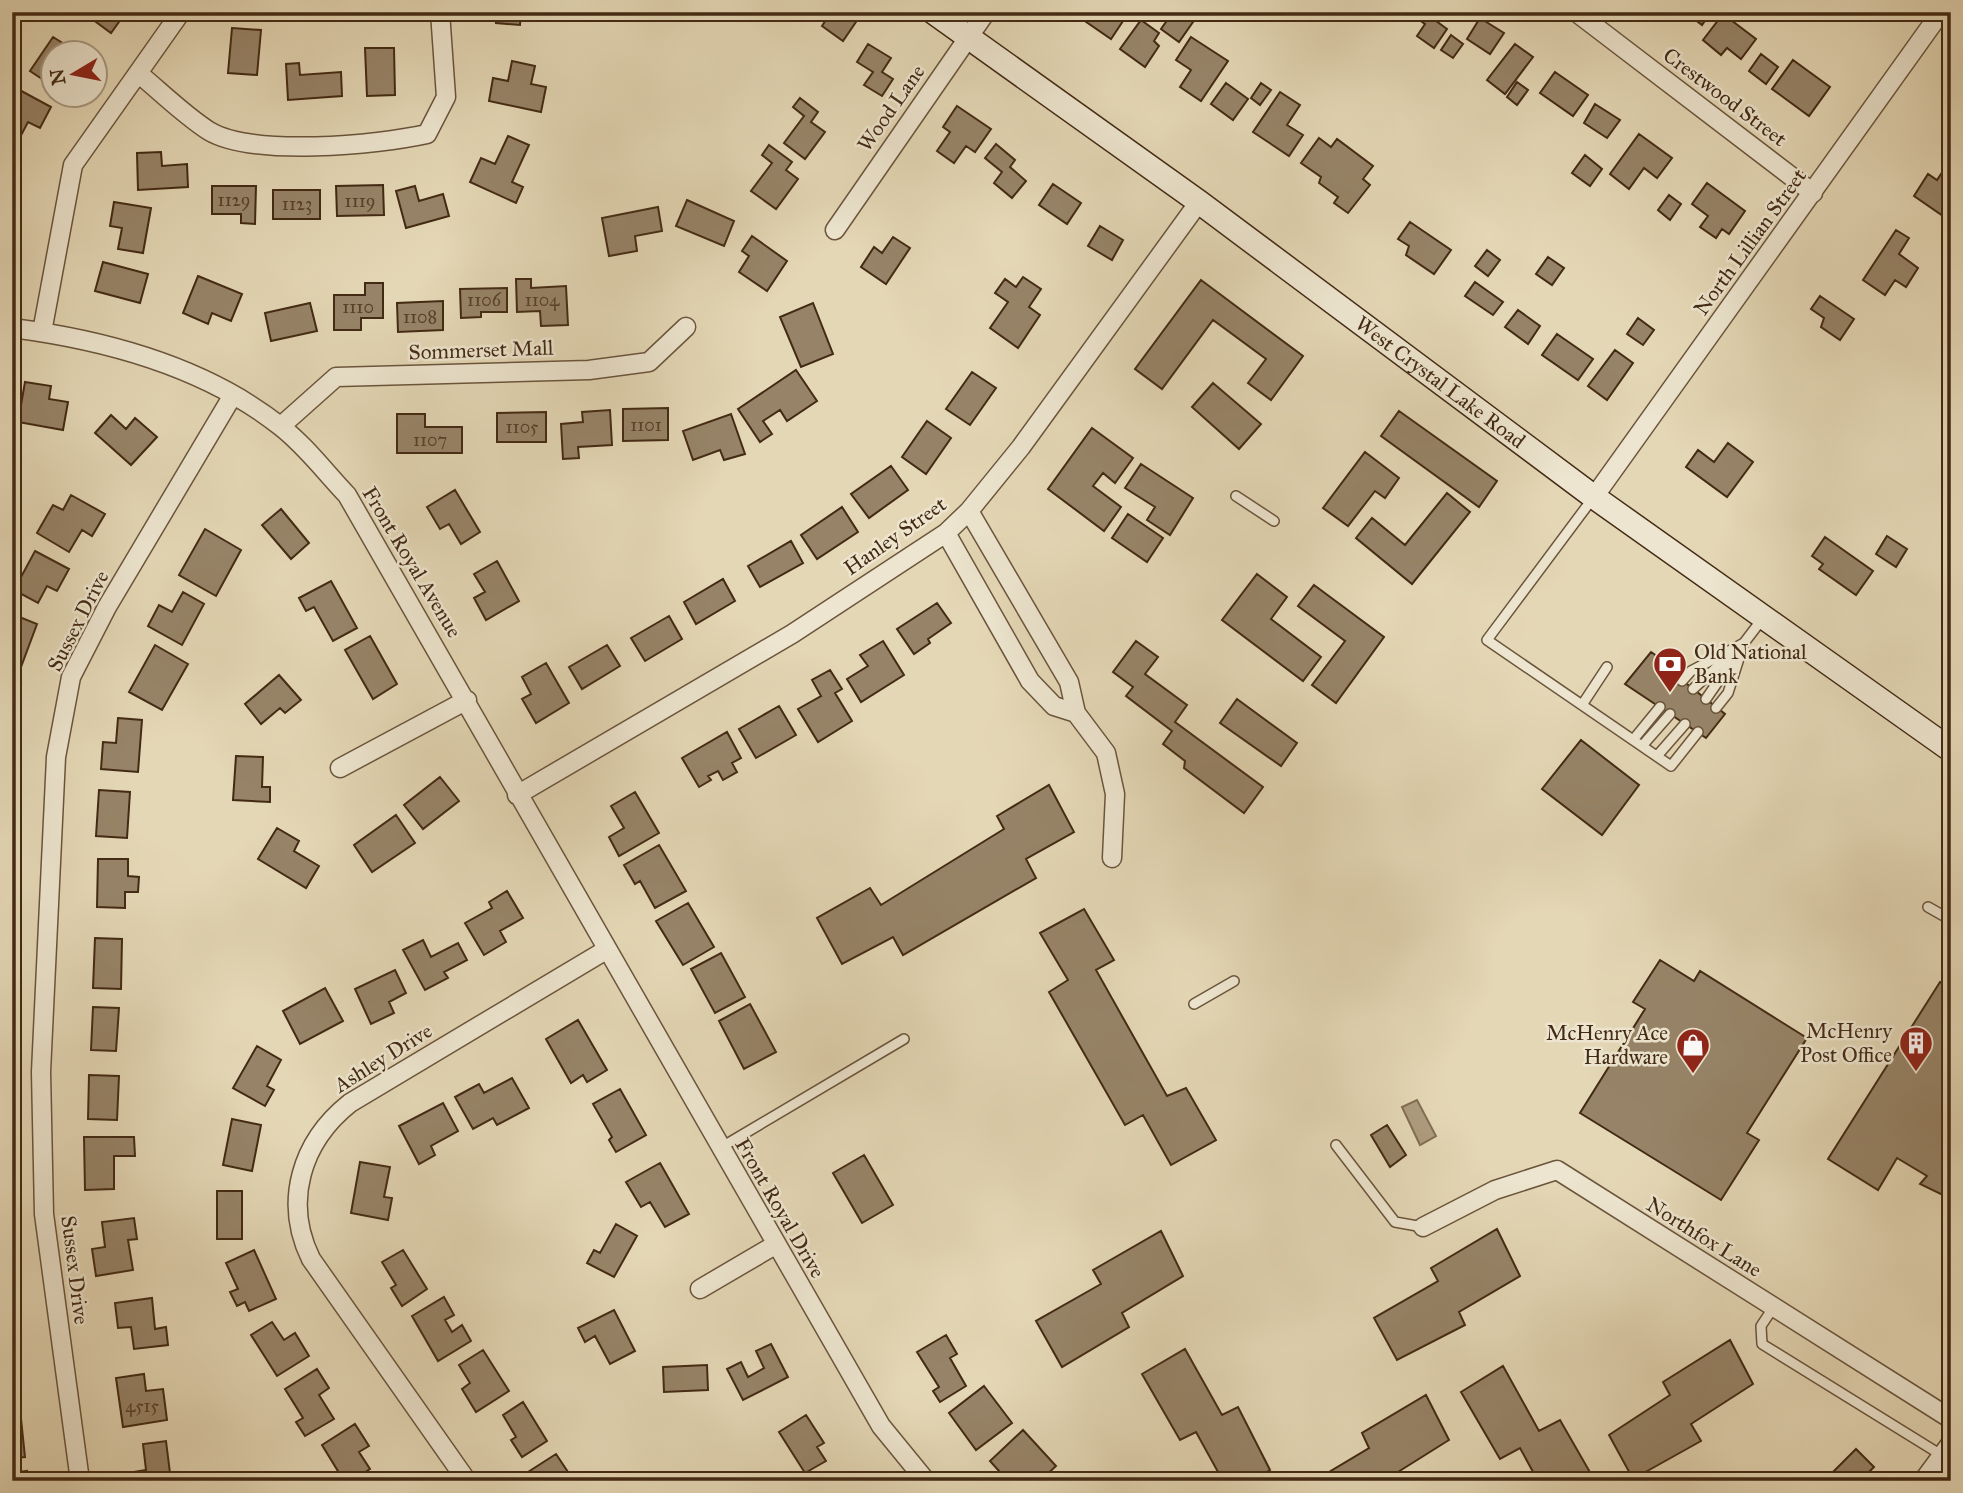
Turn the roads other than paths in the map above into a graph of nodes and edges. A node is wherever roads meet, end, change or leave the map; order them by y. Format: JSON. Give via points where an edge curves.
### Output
{"nodes":[{"id":1,"x":181,"y":12,"type":"edge"},
{"id":2,"x":440,"y":12,"type":"edge"},
{"id":3,"x":933,"y":12,"type":"edge"},
{"id":4,"x":986,"y":12,"type":"edge"},
{"id":5,"x":1577,"y":12,"type":"edge"},
{"id":6,"x":1941,"y":12,"type":"edge"},
{"id":7,"x":968,"y":38,"type":"junction"},
{"id":8,"x":138,"y":73,"type":"junction"},
{"id":9,"x":1813,"y":193,"type":"junction"},
{"id":10,"x":1199,"y":202,"type":"junction"},
{"id":11,"x":835,"y":230,"type":"dead end"},
{"id":12,"x":686,"y":327,"type":"dead end"},
{"id":13,"x":12,"y":328,"type":"edge"},
{"id":14,"x":42,"y":332,"type":"junction"},
{"id":15,"x":233,"y":395,"type":"junction"},
{"id":16,"x":281,"y":426,"type":"junction"},
{"id":17,"x":1236,"y":496,"type":"dead end"},
{"id":18,"x":1594,"y":497,"type":"junction"},
{"id":19,"x":969,"y":511,"type":"junction"},
{"id":20,"x":1274,"y":522,"type":"dead end"},
{"id":21,"x":946,"y":533,"type":"junction"},
{"id":22,"x":1764,"y":617,"type":"junction"},
{"id":23,"x":1744,"y":643,"type":"junction"},
{"id":24,"x":1607,"y":667,"type":"dead end"},
{"id":25,"x":1682,"y":681,"type":"dead end"},
{"id":26,"x":1693,"y":689,"type":"dead end"},
{"id":27,"x":1706,"y":699,"type":"dead end"},
{"id":28,"x":467,"y":700,"type":"junction"},
{"id":29,"x":1583,"y":705,"type":"junction"},
{"id":30,"x":1660,"y":707,"type":"dead end"},
{"id":31,"x":1716,"y":708,"type":"dead end"},
{"id":32,"x":1076,"y":713,"type":"junction"},
{"id":33,"x":1670,"y":714,"type":"dead end"},
{"id":34,"x":1685,"y":724,"type":"dead end"},
{"id":35,"x":1698,"y":733,"type":"dead end"},
{"id":36,"x":1633,"y":740,"type":"junction"},
{"id":37,"x":1642,"y":746,"type":"junction"},
{"id":38,"x":1951,"y":750,"type":"edge"},
{"id":39,"x":1657,"y":756,"type":"junction"},
{"id":40,"x":340,"y":768,"type":"dead end"},
{"id":41,"x":517,"y":795,"type":"junction"},
{"id":42,"x":1112,"y":858,"type":"dead end"},
{"id":43,"x":1928,"y":907,"type":"dead end"},
{"id":44,"x":1951,"y":920,"type":"edge"},
{"id":45,"x":606,"y":950,"type":"junction"},
{"id":46,"x":1234,"y":981,"type":"dead end"},
{"id":47,"x":1195,"y":1004,"type":"dead end"},
{"id":48,"x":904,"y":1039,"type":"dead end"},
{"id":49,"x":1336,"y":1145,"type":"dead end"},
{"id":50,"x":720,"y":1148,"type":"junction"},
{"id":51,"x":1423,"y":1227,"type":"joint"},
{"id":52,"x":775,"y":1245,"type":"junction"},
{"id":53,"x":700,"y":1289,"type":"dead end"},
{"id":54,"x":1773,"y":1308,"type":"junction"},
{"id":55,"x":1951,"y":1419,"type":"edge"},
{"id":56,"x":1948,"y":1453,"type":"edge"},
{"id":57,"x":80,"y":1481,"type":"edge"},
{"id":58,"x":467,"y":1481,"type":"edge"},
{"id":59,"x":926,"y":1481,"type":"edge"},
{"id":60,"x":1923,"y":1481,"type":"edge"}],
"edges":[{"from":1,"to":8,"type":"street"},
{"from":2,"to":8,"type":"street","via":[[446,97],[427,134],[391,142],[262,146],[211,132]]},
{"from":3,"to":7,"type":"street","name":"West Crystal Lake Road"},
{"from":4,"to":7,"type":"street","name":"Wood Lane"},
{"from":5,"to":9,"type":"street","name":"Crestwood Street"},
{"from":6,"to":9,"type":"street","name":"North Lillian Street"},
{"from":7,"to":10,"type":"street","name":"West Crystal Lake Road"},
{"from":7,"to":11,"type":"street","name":"Wood Lane"},
{"from":8,"to":14,"type":"street","via":[[73,166]]},
{"from":9,"to":18,"type":"street","name":"North Lillian Street"},
{"from":10,"to":18,"type":"street","name":"West Crystal Lake Road"},
{"from":10,"to":19,"type":"street","name":"Hanley Street"},
{"from":12,"to":16,"type":"street","name":"Sommerset Mall","via":[[649,362],[589,370],[336,377]]},
{"from":13,"to":14,"type":"street","name":"Front Royal Avenue"},
{"from":14,"to":15,"type":"street","name":"Front Royal Avenue","via":[[165,361]]},
{"from":15,"to":16,"type":"street","name":"Front Royal Avenue"},
{"from":15,"to":57,"type":"street","name":"Sussex Drive","via":[[107,607],[71,677],[56,757],[41,1072],[44,1214]]},
{"from":16,"to":28,"type":"street","name":"Front Royal Avenue","via":[[347,495]]},
{"from":17,"to":20,"type":"lane"},
{"from":18,"to":22,"type":"street","name":"West Crystal Lake Road"},
{"from":18,"to":29,"type":"lane","via":[[1487,640]]},
{"from":19,"to":21,"type":"street","name":"Hanley Street"},
{"from":19,"to":32,"type":"street","via":[[1069,682]]},
{"from":21,"to":32,"type":"street","via":[[1030,681],[1054,706]]},
{"from":21,"to":41,"type":"street","name":"Hanley Street","via":[[792,634]]},
{"from":22,"to":23,"type":"lane"},
{"from":22,"to":38,"type":"street","name":"West Crystal Lake Road"},
{"from":23,"to":25,"type":"lane","via":[[1691,671]]},
{"from":23,"to":26,"type":"lane"},
{"from":23,"to":27,"type":"lane"},
{"from":23,"to":31,"type":"lane","via":[[1728,693]]},
{"from":24,"to":29,"type":"lane"},
{"from":28,"to":40,"type":"street"},
{"from":28,"to":41,"type":"street","name":"Front Royal Avenue"},
{"from":29,"to":36,"type":"lane"},
{"from":30,"to":36,"type":"lane"},
{"from":32,"to":42,"type":"street","via":[[1106,753],[1115,794]]},
{"from":33,"to":37,"type":"lane"},
{"from":34,"to":39,"type":"lane"},
{"from":35,"to":39,"type":"lane","via":[[1671,766]]},
{"from":36,"to":37,"type":"lane"},
{"from":37,"to":39,"type":"lane"},
{"from":41,"to":45,"type":"street","name":"Front Royal Avenue"},
{"from":43,"to":44,"type":"lane"},
{"from":45,"to":50,"type":"street","name":"Front Royal Drive"},
{"from":45,"to":58,"type":"street","name":"Ashley Drive","via":[[349,1103],[316,1139],[302,1168],[296,1199],[311,1259]]},
{"from":46,"to":47,"type":"lane"},
{"from":48,"to":50,"type":"lane"},
{"from":49,"to":51,"type":"lane","via":[[1395,1222]]},
{"from":50,"to":52,"type":"street","name":"Front Royal Drive"},
{"from":51,"to":54,"type":"street","name":"Northfox Lane","via":[[1495,1190],[1557,1171]]},
{"from":52,"to":53,"type":"street"},
{"from":52,"to":59,"type":"street","name":"Front Royal Drive","via":[[881,1426]]},
{"from":54,"to":55,"type":"street","name":"Northfox Lane"},
{"from":54,"to":56,"type":"lane","via":[[1761,1326],[1762,1344]]},
{"from":56,"to":60,"type":"street"}]}
